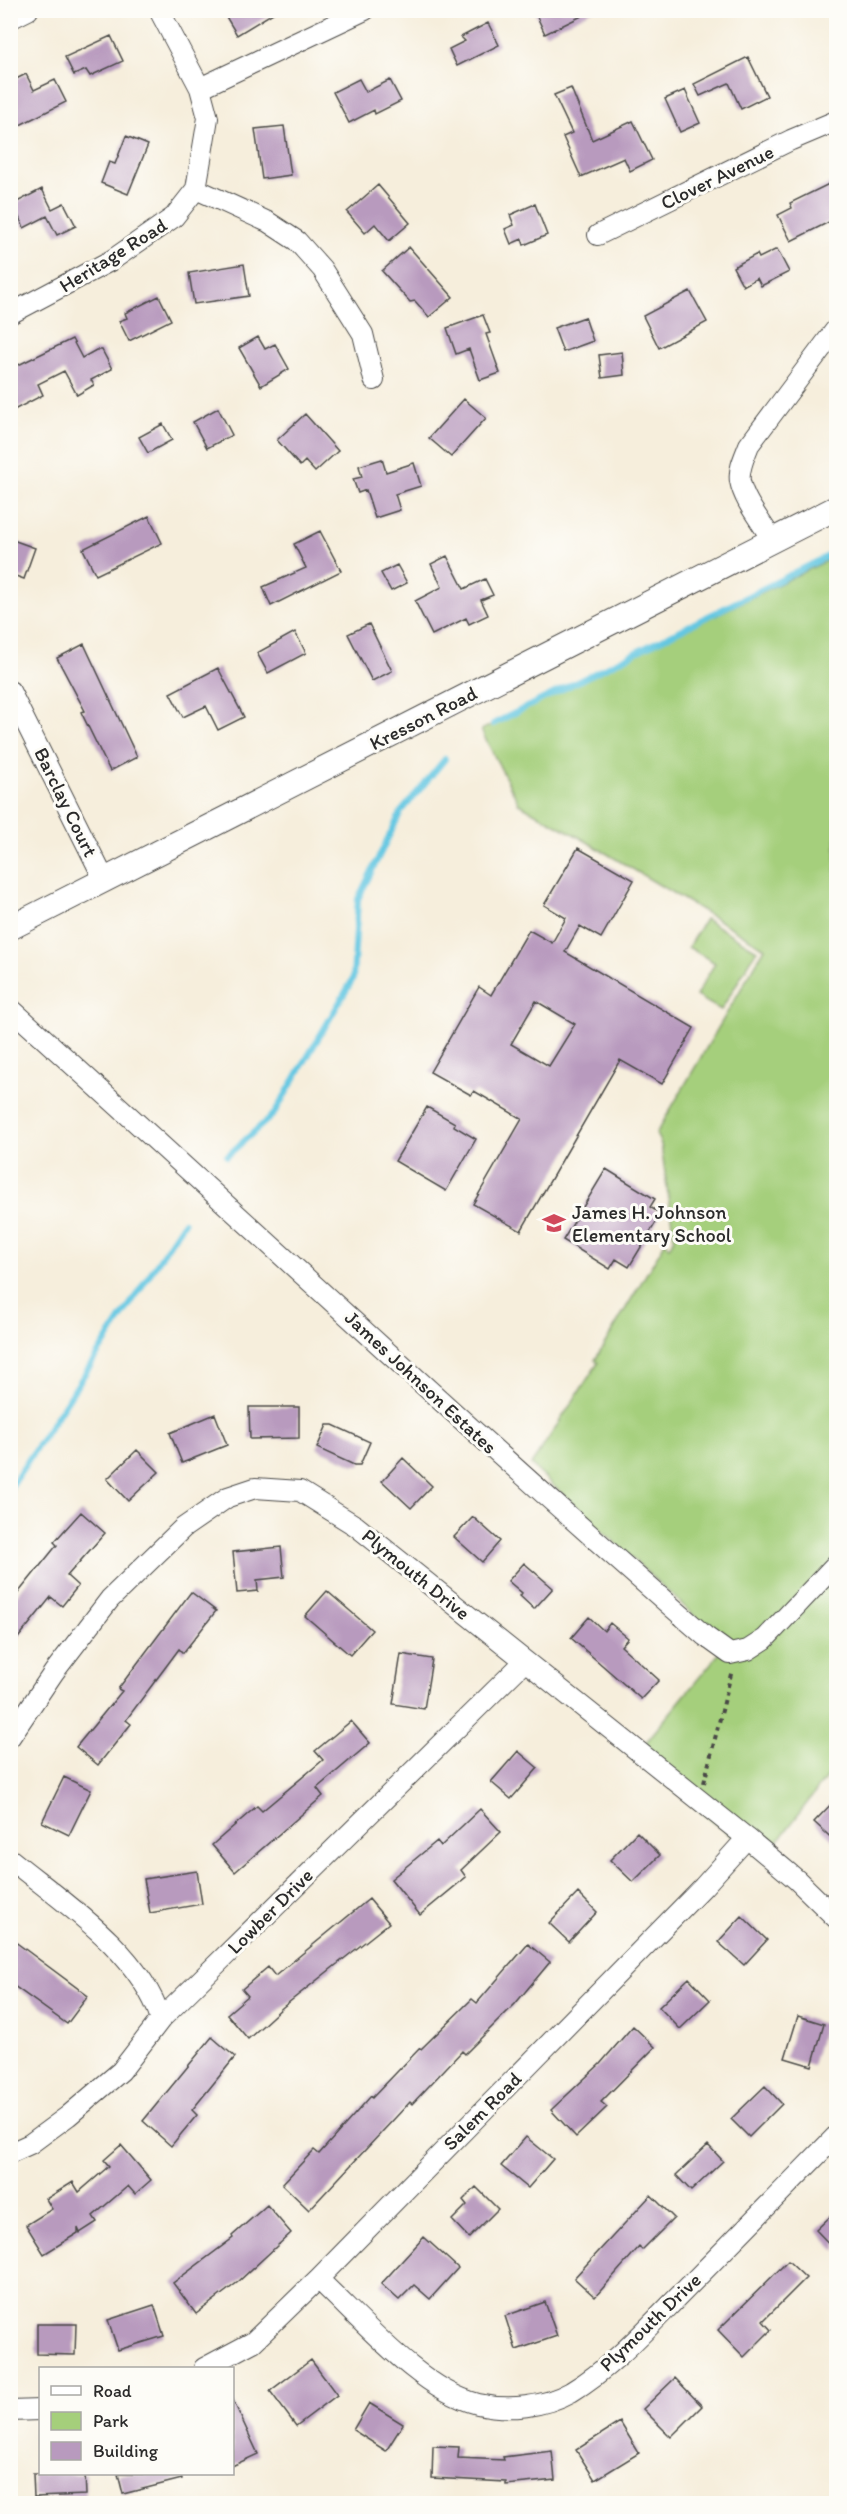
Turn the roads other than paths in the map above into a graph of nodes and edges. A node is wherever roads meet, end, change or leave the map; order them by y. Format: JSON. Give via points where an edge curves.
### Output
{"nodes":[{"id":1,"x":28,"y":10,"type":"edge"},
{"id":2,"x":159,"y":10,"type":"edge"},
{"id":3,"x":364,"y":10,"type":"edge"},
{"id":4,"x":10,"y":19,"type":"edge"},
{"id":5,"x":200,"y":88,"type":"junction"},
{"id":6,"x":837,"y":121,"type":"edge"},
{"id":7,"x":196,"y":189,"type":"junction"},
{"id":8,"x":598,"y":236,"type":"dead end"},
{"id":9,"x":10,"y":314,"type":"edge"},
{"id":10,"x":837,"y":329,"type":"edge"},
{"id":11,"x":374,"y":380,"type":"dead end"},
{"id":12,"x":837,"y":508,"type":"edge"},
{"id":13,"x":772,"y":540,"type":"junction"},
{"id":14,"x":10,"y":691,"type":"edge"},
{"id":15,"x":105,"y":881,"type":"junction"},
{"id":16,"x":10,"y":928,"type":"edge"},
{"id":17,"x":10,"y":1008,"type":"edge"},
{"id":18,"x":837,"y":1564,"type":"edge"},
{"id":19,"x":525,"y":1660,"type":"junction"},
{"id":20,"x":10,"y":1737,"type":"edge"},
{"id":21,"x":747,"y":1838,"type":"junction"},
{"id":22,"x":10,"y":1859,"type":"edge"},
{"id":23,"x":837,"y":1918,"type":"edge"},
{"id":24,"x":161,"y":2019,"type":"junction"},
{"id":25,"x":837,"y":2136,"type":"edge"},
{"id":26,"x":10,"y":2153,"type":"edge"},
{"id":27,"x":318,"y":2279,"type":"junction"},
{"id":28,"x":206,"y":2367,"type":"edge"},
{"id":29,"x":39,"y":2410,"type":"edge"},
{"id":30,"x":10,"y":2411,"type":"edge"}],
"edges":[{"from":1,"to":4,"type":"street"},
{"from":2,"to":5,"type":"street","name":"Heritage Road"},
{"from":3,"to":5,"type":"street"},
{"from":5,"to":7,"type":"street","name":"Heritage Road","via":[[208,118]]},
{"from":6,"to":8,"type":"street","name":"Clover Avenue"},
{"from":7,"to":9,"type":"street","name":"Heritage Road","via":[[174,217],[112,260]]},
{"from":7,"to":11,"type":"street","via":[[268,222],[297,241],[322,269],[363,334]]},
{"from":10,"to":13,"type":"street","via":[[749,445],[741,465],[740,481],[746,496]]},
{"from":12,"to":13,"type":"street","name":"Kresson Road"},
{"from":13,"to":15,"type":"street","name":"Kresson Road"},
{"from":14,"to":15,"type":"street","name":"Barclay Court"},
{"from":15,"to":16,"type":"street","name":"Kresson Road"},
{"from":17,"to":18,"type":"street","name":"James Johnson Estates","via":[[499,1454],[730,1654],[748,1650],[765,1639]]},
{"from":19,"to":20,"type":"street","name":"Plymouth Drive","via":[[357,1526],[300,1491],[255,1488],[228,1497],[183,1528],[110,1599]]},
{"from":19,"to":21,"type":"street","name":"Plymouth Drive"},
{"from":19,"to":24,"type":"street","name":"Lowber Drive"},
{"from":21,"to":23,"type":"street","name":"Plymouth Drive"},
{"from":21,"to":27,"type":"street","name":"Salem Road"},
{"from":22,"to":24,"type":"street","via":[[124,1956],[155,1999]]},
{"from":24,"to":26,"type":"street","name":"Lowber Drive","via":[[121,2072],[30,2144]]},
{"from":25,"to":27,"type":"street","name":"Plymouth Drive","via":[[614,2361],[570,2392],[544,2403],[505,2408],[477,2404],[446,2391],[405,2362]]},
{"from":27,"to":28,"type":"street","name":"Salem Road","via":[[253,2342]]},
{"from":29,"to":30,"type":"street"}]}
